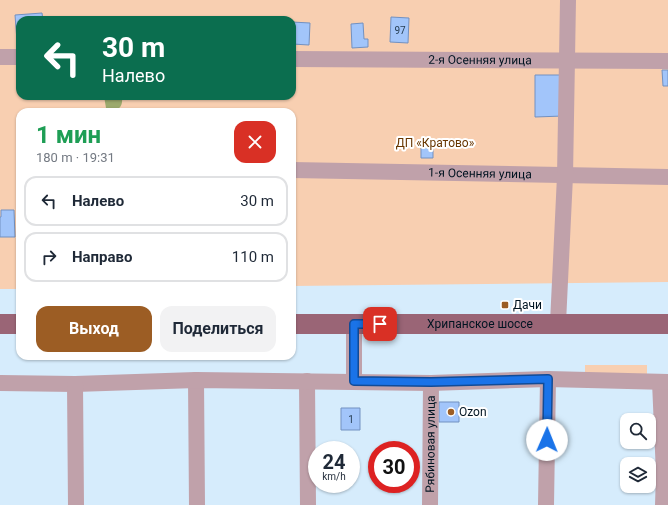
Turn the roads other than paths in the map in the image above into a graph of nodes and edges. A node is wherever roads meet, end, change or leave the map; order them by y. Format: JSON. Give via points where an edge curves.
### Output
{"nodes":[{"id":1,"x":568,"y":0,"type":"edge"},
{"id":2,"x":0,"y":57,"type":"edge"},
{"id":3,"x":16,"y":57,"type":"edge"},
{"id":4,"x":296,"y":59,"type":"edge"},
{"id":5,"x":568,"y":60,"type":"junction"},
{"id":6,"x":668,"y":61,"type":"edge"},
{"id":7,"x":296,"y":170,"type":"edge"},
{"id":8,"x":566,"y":176,"type":"junction"},
{"id":9,"x":668,"y":177,"type":"edge"},
{"id":10,"x":558,"y":323,"type":"junction"},
{"id":11,"x":0,"y":324,"type":"edge"},
{"id":12,"x":16,"y":324,"type":"edge"},
{"id":13,"x":296,"y":324,"type":"edge"},
{"id":14,"x":354,"y":324,"type":"junction"},
{"id":15,"x":668,"y":324,"type":"edge"},
{"id":16,"x":548,"y":379,"type":"junction"},
{"id":17,"x":196,"y":380,"type":"junction"},
{"id":18,"x":307,"y":381,"type":"junction"},
{"id":19,"x":354,"y":381,"type":"junction"},
{"id":20,"x":0,"y":382,"type":"edge"},
{"id":21,"x":431,"y":382,"type":"junction"},
{"id":22,"x":664,"y":382,"type":"edge"},
{"id":23,"x":75,"y":384,"type":"junction"},
{"id":24,"x":76,"y":505,"type":"edge"},
{"id":25,"x":197,"y":505,"type":"edge"},
{"id":26,"x":308,"y":505,"type":"edge"},
{"id":27,"x":430,"y":505,"type":"edge"},
{"id":28,"x":546,"y":505,"type":"edge"},
{"id":29,"x":663,"y":505,"type":"edge"}],
"edges":[{"from":1,"to":5,"type":"street"},
{"from":2,"to":3,"type":"street"},
{"from":4,"to":5,"type":"street","name":"2-я Осенняя улица"},
{"from":5,"to":6,"type":"street","name":"2-я Осенняя улица"},
{"from":5,"to":8,"type":"street"},
{"from":7,"to":8,"type":"street","name":"1-я Осенняя улица"},
{"from":8,"to":9,"type":"street","name":"1-я Осенняя улица"},
{"from":8,"to":10,"type":"street"},
{"from":10,"to":14,"type":"main road","name":"Хрипанское шоссе"},
{"from":10,"to":15,"type":"main road","name":"Хрипанское шоссе"},
{"from":11,"to":12,"type":"main road"},
{"from":13,"to":14,"type":"main road","name":"Хрипанское шоссе"},
{"from":14,"to":19,"type":"street"},
{"from":16,"to":21,"type":"street"},
{"from":16,"to":22,"type":"street"},
{"from":16,"to":28,"type":"street"},
{"from":17,"to":18,"type":"street"},
{"from":17,"to":23,"type":"street"},
{"from":17,"to":25,"type":"street"},
{"from":18,"to":19,"type":"street"},
{"from":18,"to":26,"type":"street"},
{"from":19,"to":21,"type":"street"},
{"from":20,"to":23,"type":"street"},
{"from":21,"to":27,"type":"street","name":"Рябиновая улица"},
{"from":22,"to":29,"type":"street"},
{"from":23,"to":24,"type":"street"}]}
